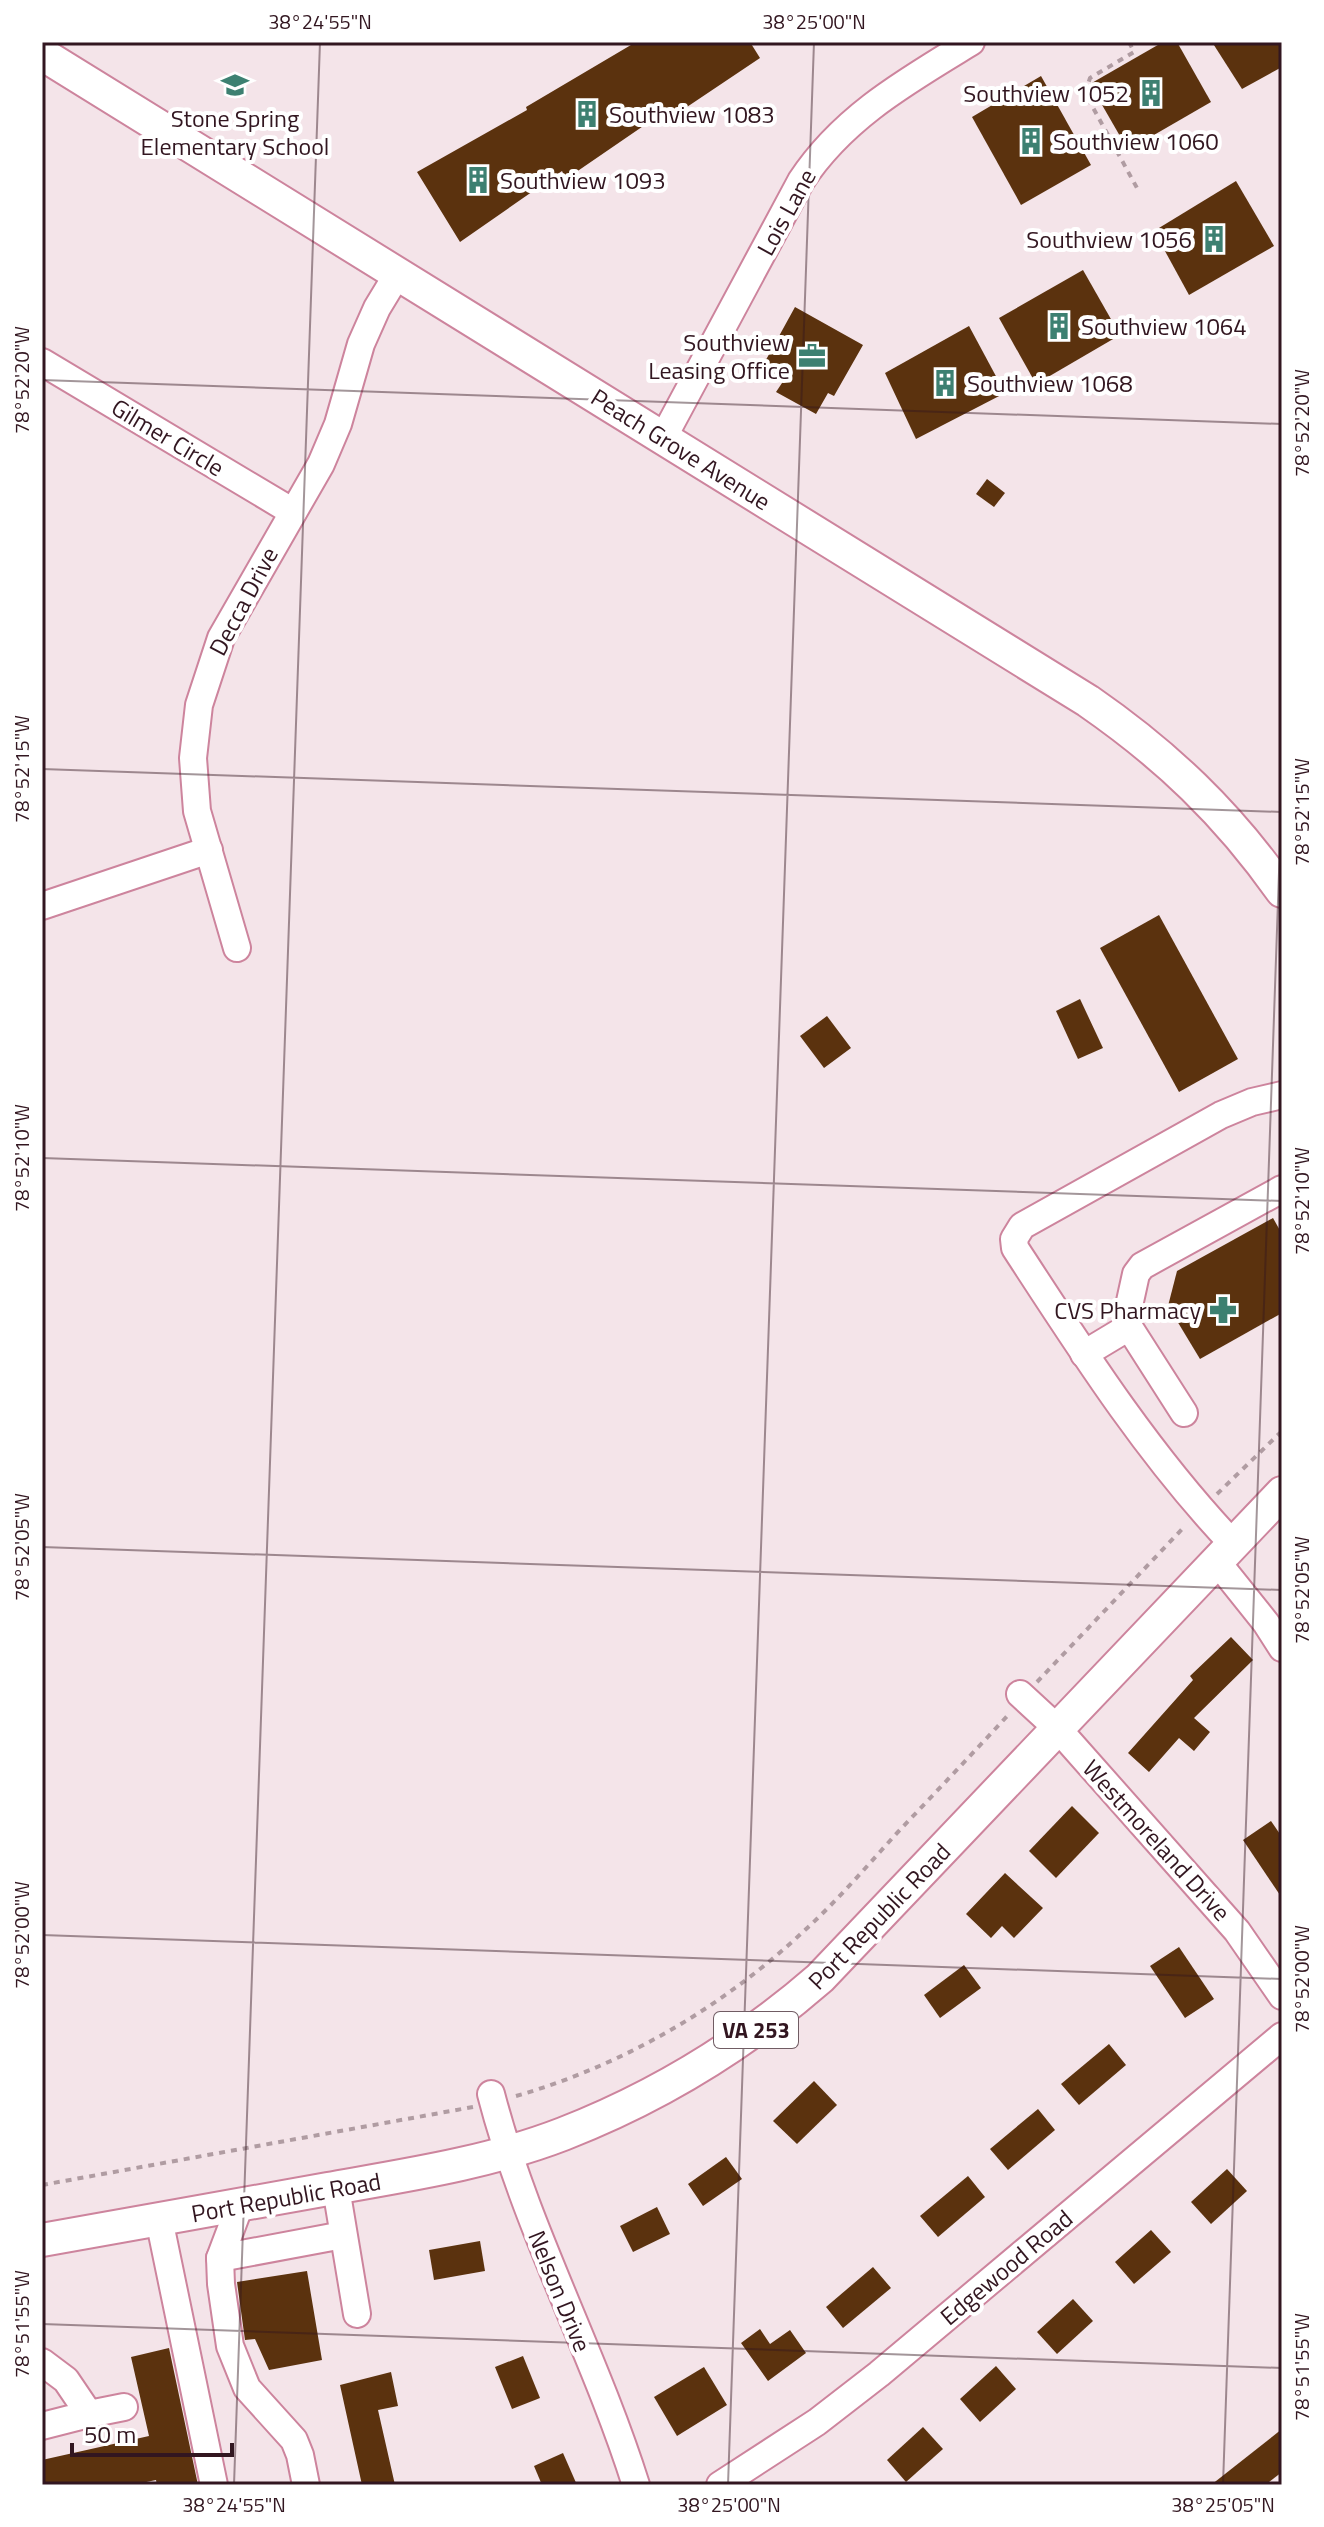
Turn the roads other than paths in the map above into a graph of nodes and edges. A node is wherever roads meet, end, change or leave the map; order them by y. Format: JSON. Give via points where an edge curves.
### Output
{"nodes":[{"id":1,"x":971,"y":42,"type":"edge"},
{"id":2,"x":42,"y":54,"type":"edge"},
{"id":3,"x":397,"y":275,"type":"junction"},
{"id":4,"x":42,"y":362,"type":"edge"},
{"id":5,"x":663,"y":438,"type":"junction"},
{"id":6,"x":293,"y":512,"type":"junction"},
{"id":7,"x":209,"y":850,"type":"junction"},
{"id":8,"x":1282,"y":891,"type":"edge"},
{"id":9,"x":42,"y":906,"type":"edge"},
{"id":10,"x":237,"y":948,"type":"dead end"},
{"id":11,"x":1282,"y":1095,"type":"edge"},
{"id":12,"x":1282,"y":1189,"type":"edge"},
{"id":13,"x":1129,"y":1327,"type":"junction"},
{"id":14,"x":1084,"y":1354,"type":"junction"},
{"id":15,"x":1184,"y":1413,"type":"dead end"},
{"id":16,"x":1282,"y":1493,"type":"edge"},
{"id":17,"x":1226,"y":1554,"type":"junction"},
{"id":18,"x":1282,"y":1648,"type":"edge"},
{"id":19,"x":1022,"y":1697,"type":"road end"},
{"id":20,"x":1058,"y":1729,"type":"junction"},
{"id":21,"x":1282,"y":1996,"type":"edge"},
{"id":22,"x":1282,"y":2036,"type":"edge"},
{"id":23,"x":504,"y":2095,"type":"road end"},
{"id":24,"x":506,"y":2151,"type":"junction"},
{"id":25,"x":336,"y":2188,"type":"junction"},
{"id":26,"x":240,"y":2205,"type":"junction"},
{"id":27,"x":159,"y":2219,"type":"junction"},
{"id":28,"x":343,"y":2235,"type":"junction"},
{"id":29,"x":42,"y":2240,"type":"edge"},
{"id":30,"x":220,"y":2258,"type":"junction"},
{"id":31,"x":357,"y":2314,"type":"dead end"},
{"id":32,"x":42,"y":2362,"type":"edge"},
{"id":33,"x":124,"y":2407,"type":"dead end"},
{"id":34,"x":89,"y":2414,"type":"junction"},
{"id":35,"x":42,"y":2426,"type":"edge"},
{"id":36,"x":214,"y":2485,"type":"edge"},
{"id":37,"x":306,"y":2485,"type":"edge"},
{"id":38,"x":636,"y":2485,"type":"edge"},
{"id":39,"x":720,"y":2485,"type":"edge"}],
"edges":[{"from":1,"to":5,"type":"street","name":"Lois Lane","via":[[875,102],[814,162]]},
{"from":2,"to":3,"type":"main road","name":"Peach Grove Avenue"},
{"from":3,"to":5,"type":"main road","name":"Peach Grove Avenue"},
{"from":3,"to":6,"type":"street","name":"Decca Drive","via":[[368,326],[326,454]]},
{"from":4,"to":6,"type":"street","name":"Gilmer Circle"},
{"from":5,"to":8,"type":"main road","name":"Peach Grove Avenue","via":[[1139,737],[1220,812]]},
{"from":6,"to":7,"type":"street","name":"Decca Drive","via":[[221,638],[203,688],[193,776]]},
{"from":7,"to":9,"type":"street"},
{"from":7,"to":10,"type":"street","name":"Decca Drive"},
{"from":11,"to":14,"type":"street","via":[[1221,1115],[1019,1228],[1015,1248]]},
{"from":12,"to":13,"type":"street","via":[[1142,1266],[1129,1303]]},
{"from":13,"to":14,"type":"street"},
{"from":13,"to":15,"type":"street"},
{"from":14,"to":17,"type":"street","via":[[1201,1510]]},
{"from":16,"to":17,"type":"main road","name":"Port Republic Road","number":"VA 253"},
{"from":17,"to":18,"type":"street"},
{"from":17,"to":20,"type":"main road","name":"Port Republic Road","number":"VA 253"},
{"from":19,"to":20,"type":"street","name":"Westmoreland Drive"},
{"from":20,"to":21,"type":"street","name":"Westmoreland Drive","via":[[1237,1931]]},
{"from":20,"to":24,"type":"main road","name":"Port Republic Road","number":"VA 253","via":[[852,1946],[779,2013],[649,2096],[563,2134]]},
{"from":22,"to":39,"type":"street","name":"Edgewood Road","via":[[879,2374]]},
{"from":23,"to":24,"type":"street","name":"Nelson Drive"},
{"from":24,"to":25,"type":"main road","name":"Port Republic Road","number":"VA 253"},
{"from":24,"to":38,"type":"street","name":"Nelson Drive"},
{"from":25,"to":26,"type":"main road","name":"Port Republic Road","number":"VA 253"},
{"from":25,"to":28,"type":"street"},
{"from":26,"to":27,"type":"main road","name":"Port Republic Road","number":"VA 253"},
{"from":26,"to":30,"type":"street"},
{"from":27,"to":29,"type":"main road","name":"Port Republic Road","number":"VA 253"},
{"from":27,"to":36,"type":"street"},
{"from":28,"to":30,"type":"street"},
{"from":28,"to":31,"type":"street"},
{"from":30,"to":37,"type":"street","via":[[230,2346],[238,2370],[250,2392],[294,2440]]},
{"from":32,"to":34,"type":"street","via":[[66,2380]]},
{"from":33,"to":34,"type":"street"},
{"from":34,"to":35,"type":"street"}]}
